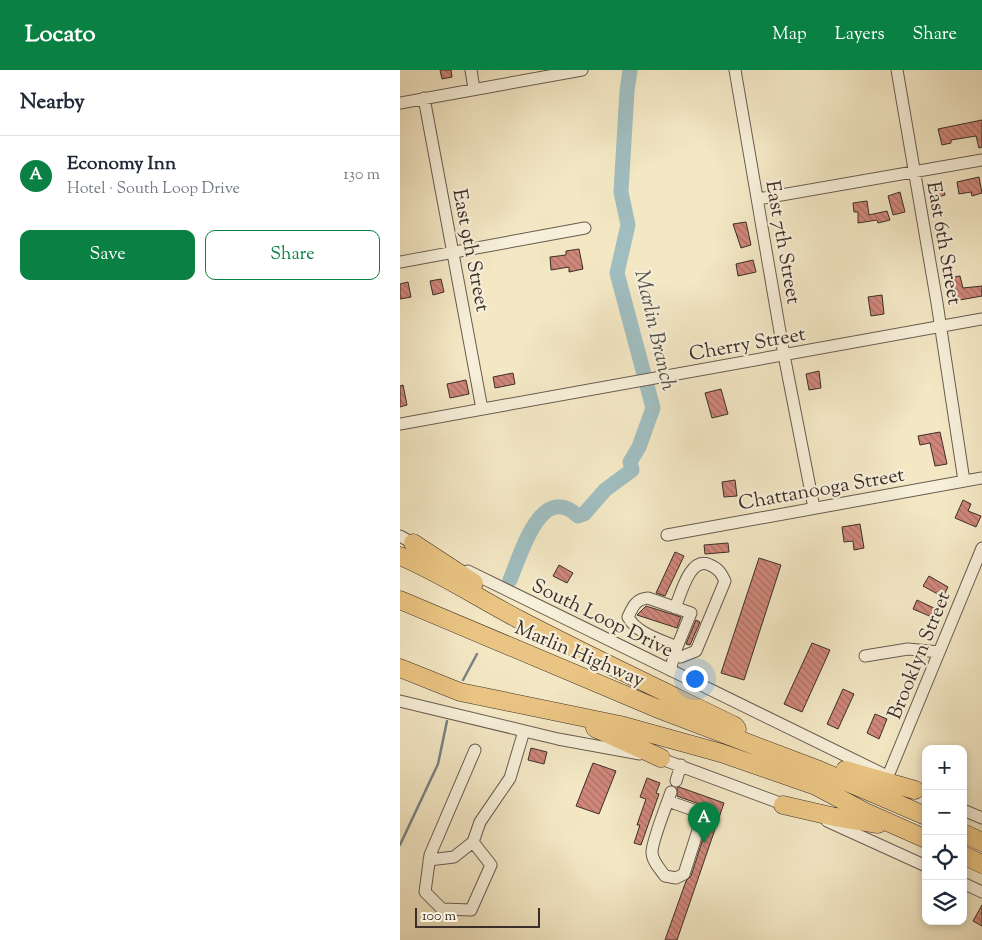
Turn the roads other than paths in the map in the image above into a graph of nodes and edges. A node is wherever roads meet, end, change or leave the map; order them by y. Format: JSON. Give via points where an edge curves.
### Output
{"nodes":[{"id":1,"x":470,"y":70,"type":"edge"},
{"id":2,"x":582,"y":70,"type":"edge"},
{"id":3,"x":735,"y":70,"type":"edge"},
{"id":4,"x":897,"y":70,"type":"edge"},
{"id":5,"x":474,"y":89,"type":"junction"},
{"id":6,"x":424,"y":98,"type":"junction"},
{"id":7,"x":400,"y":103,"type":"edge"},
{"id":8,"x":982,"y":160,"type":"edge"},
{"id":9,"x":914,"y":172,"type":"junction"},
{"id":10,"x":758,"y":199,"type":"junction"},
{"id":11,"x":586,"y":228,"type":"dead end"},
{"id":12,"x":453,"y":252,"type":"junction"},
{"id":13,"x":400,"y":262,"type":"edge"},
{"id":14,"x":982,"y":319,"type":"edge"},
{"id":15,"x":941,"y":326,"type":"junction"},
{"id":16,"x":784,"y":355,"type":"junction"},
{"id":17,"x":482,"y":409,"type":"junction"},
{"id":18,"x":400,"y":424,"type":"edge"},
{"id":19,"x":982,"y":478,"type":"edge"},
{"id":20,"x":964,"y":481,"type":"junction"},
{"id":21,"x":814,"y":508,"type":"junction"},
{"id":22,"x":667,"y":535,"type":"dead end"},
{"id":23,"x":407,"y":540,"type":"edge"},
{"id":24,"x":982,"y":548,"type":"edge"},
{"id":25,"x":400,"y":556,"type":"edge"},
{"id":26,"x":400,"y":600,"type":"edge"},
{"id":27,"x":675,"y":608,"type":"junction"},
{"id":28,"x":691,"y":613,"type":"junction"},
{"id":29,"x":708,"y":621,"type":"junction"},
{"id":30,"x":582,"y":652,"type":"junction"},
{"id":31,"x":675,"y":652,"type":"junction"},
{"id":32,"x":939,"y":652,"type":"junction"},
{"id":33,"x":865,"y":656,"type":"dead end"},
{"id":34,"x":400,"y":668,"type":"edge"},
{"id":35,"x":670,"y":670,"type":"junction"},
{"id":36,"x":400,"y":678,"type":"edge"},
{"id":37,"x":460,"y":692,"type":"junction"},
{"id":38,"x":400,"y":701,"type":"edge"},
{"id":39,"x":540,"y":707,"type":"junction"},
{"id":40,"x":524,"y":731,"type":"junction"},
{"id":41,"x":746,"y":741,"type":"junction"},
{"id":42,"x":475,"y":750,"type":"dead end"},
{"id":43,"x":661,"y":758,"type":"junction"},
{"id":44,"x":681,"y":766,"type":"junction"},
{"id":45,"x":820,"y":770,"type":"junction"},
{"id":46,"x":888,"y":776,"type":"junction"},
{"id":47,"x":672,"y":791,"type":"junction"},
{"id":48,"x":920,"y":793,"type":"edge"},
{"id":49,"x":783,"y":805,"type":"junction"},
{"id":50,"x":967,"y":812,"type":"edge"},
{"id":51,"x":922,"y":814,"type":"edge"},
{"id":52,"x":982,"y":818,"type":"edge"},
{"id":53,"x":894,"y":825,"type":"junction"},
{"id":54,"x":965,"y":835,"type":"edge"},
{"id":55,"x":922,"y":837,"type":"edge"},
{"id":56,"x":472,"y":842,"type":"junction"},
{"id":57,"x":982,"y":842,"type":"edge"},
{"id":58,"x":967,"y":858,"type":"edge"},
{"id":59,"x":429,"y":860,"type":"junction"},
{"id":60,"x":922,"y":864,"type":"edge"},
{"id":61,"x":982,"y":864,"type":"edge"},
{"id":62,"x":967,"y":885,"type":"edge"},
{"id":63,"x":982,"y":892,"type":"edge"}],
"edges":[{"from":1,"to":5,"type":"street"},
{"from":2,"to":5,"type":"street"},
{"from":3,"to":10,"type":"street","name":"East 7th Street"},
{"from":4,"to":9,"type":"street","name":"East 6th Street"},
{"from":5,"to":6,"type":"street"},
{"from":6,"to":7,"type":"street"},
{"from":6,"to":12,"type":"street","name":"East 9th Street"},
{"from":8,"to":9,"type":"street"},
{"from":9,"to":10,"type":"street"},
{"from":9,"to":15,"type":"street","name":"East 6th Street"},
{"from":10,"to":16,"type":"street","name":"East 7th Street"},
{"from":11,"to":12,"type":"street"},
{"from":12,"to":13,"type":"street"},
{"from":12,"to":17,"type":"street","name":"East 9th Street"},
{"from":14,"to":15,"type":"street","name":"Cherry Street"},
{"from":15,"to":16,"type":"street","name":"Cherry Street"},
{"from":15,"to":20,"type":"street","name":"East 6th Street"},
{"from":16,"to":17,"type":"street","name":"Cherry Street"},
{"from":16,"to":21,"type":"street","name":"East 7th Street"},
{"from":17,"to":18,"type":"street","name":"Cherry Street"},
{"from":19,"to":20,"type":"street","name":"Chattanooga Street"},
{"from":20,"to":21,"type":"street","name":"Chattanooga Street"},
{"from":21,"to":22,"type":"street","name":"Chattanooga Street"},
{"from":23,"to":30,"type":"highway"},
{"from":23,"to":35,"type":"street","name":"South Loop Drive"},
{"from":24,"to":32,"type":"street","name":"Brooklyn Street"},
{"from":25,"to":30,"type":"highway"},
{"from":26,"to":41,"type":"highway","name":"Marlin Highway","via":[[656,708]]},
{"from":27,"to":28,"type":"street"},
{"from":27,"to":29,"type":"street","via":[[692,568],[698,563],[708,563],[720,570],[725,581]]},
{"from":27,"to":31,"type":"street","via":[[648,598],[640,599],[628,617],[645,633]]},
{"from":28,"to":29,"type":"street"},
{"from":28,"to":31,"type":"street"},
{"from":29,"to":31,"type":"street","via":[[696,651],[681,657]]},
{"from":30,"to":41,"type":"highway","via":[[735,726]]},
{"from":31,"to":35,"type":"street"},
{"from":32,"to":33,"type":"street","via":[[908,650]]},
{"from":32,"to":46,"type":"street","name":"Brooklyn Street"},
{"from":34,"to":37,"type":"highway"},
{"from":35,"to":46,"type":"street","name":"South Loop Drive"},
{"from":36,"to":37,"type":"highway"},
{"from":37,"to":39,"type":"highway"},
{"from":38,"to":40,"type":"street"},
{"from":39,"to":43,"type":"highway"},
{"from":39,"to":53,"type":"highway","via":[[721,753],[816,786]]},
{"from":40,"to":43,"type":"street"},
{"from":40,"to":56,"type":"street","via":[[510,778],[480,822]]},
{"from":41,"to":45,"type":"highway","name":"Marlin Highway"},
{"from":42,"to":59,"type":"street"},
{"from":43,"to":44,"type":"street"},
{"from":44,"to":47,"type":"street"},
{"from":44,"to":49,"type":"street"},
{"from":45,"to":48,"type":"highway","via":[[842,770]]},
{"from":45,"to":51,"type":"highway","name":"Marlin Highway"},
{"from":46,"to":48,"type":"street","name":"South Loop Drive"},
{"from":47,"to":47,"type":"street","via":[[652,852],[664,876],[676,878],[684,874],[701,821],[696,811]]},
{"from":49,"to":53,"type":"highway","via":[[866,823]]},
{"from":49,"to":60,"type":"street","via":[[819,817]]},
{"from":50,"to":52,"type":"street"},
{"from":53,"to":55,"type":"highway"},
{"from":54,"to":57,"type":"highway"},
{"from":56,"to":59,"type":"street","via":[[454,857]]},
{"from":56,"to":59,"type":"street","via":[[491,864],[471,910],[442,910],[425,892]]},
{"from":58,"to":61,"type":"highway"},
{"from":62,"to":63,"type":"street"}]}
